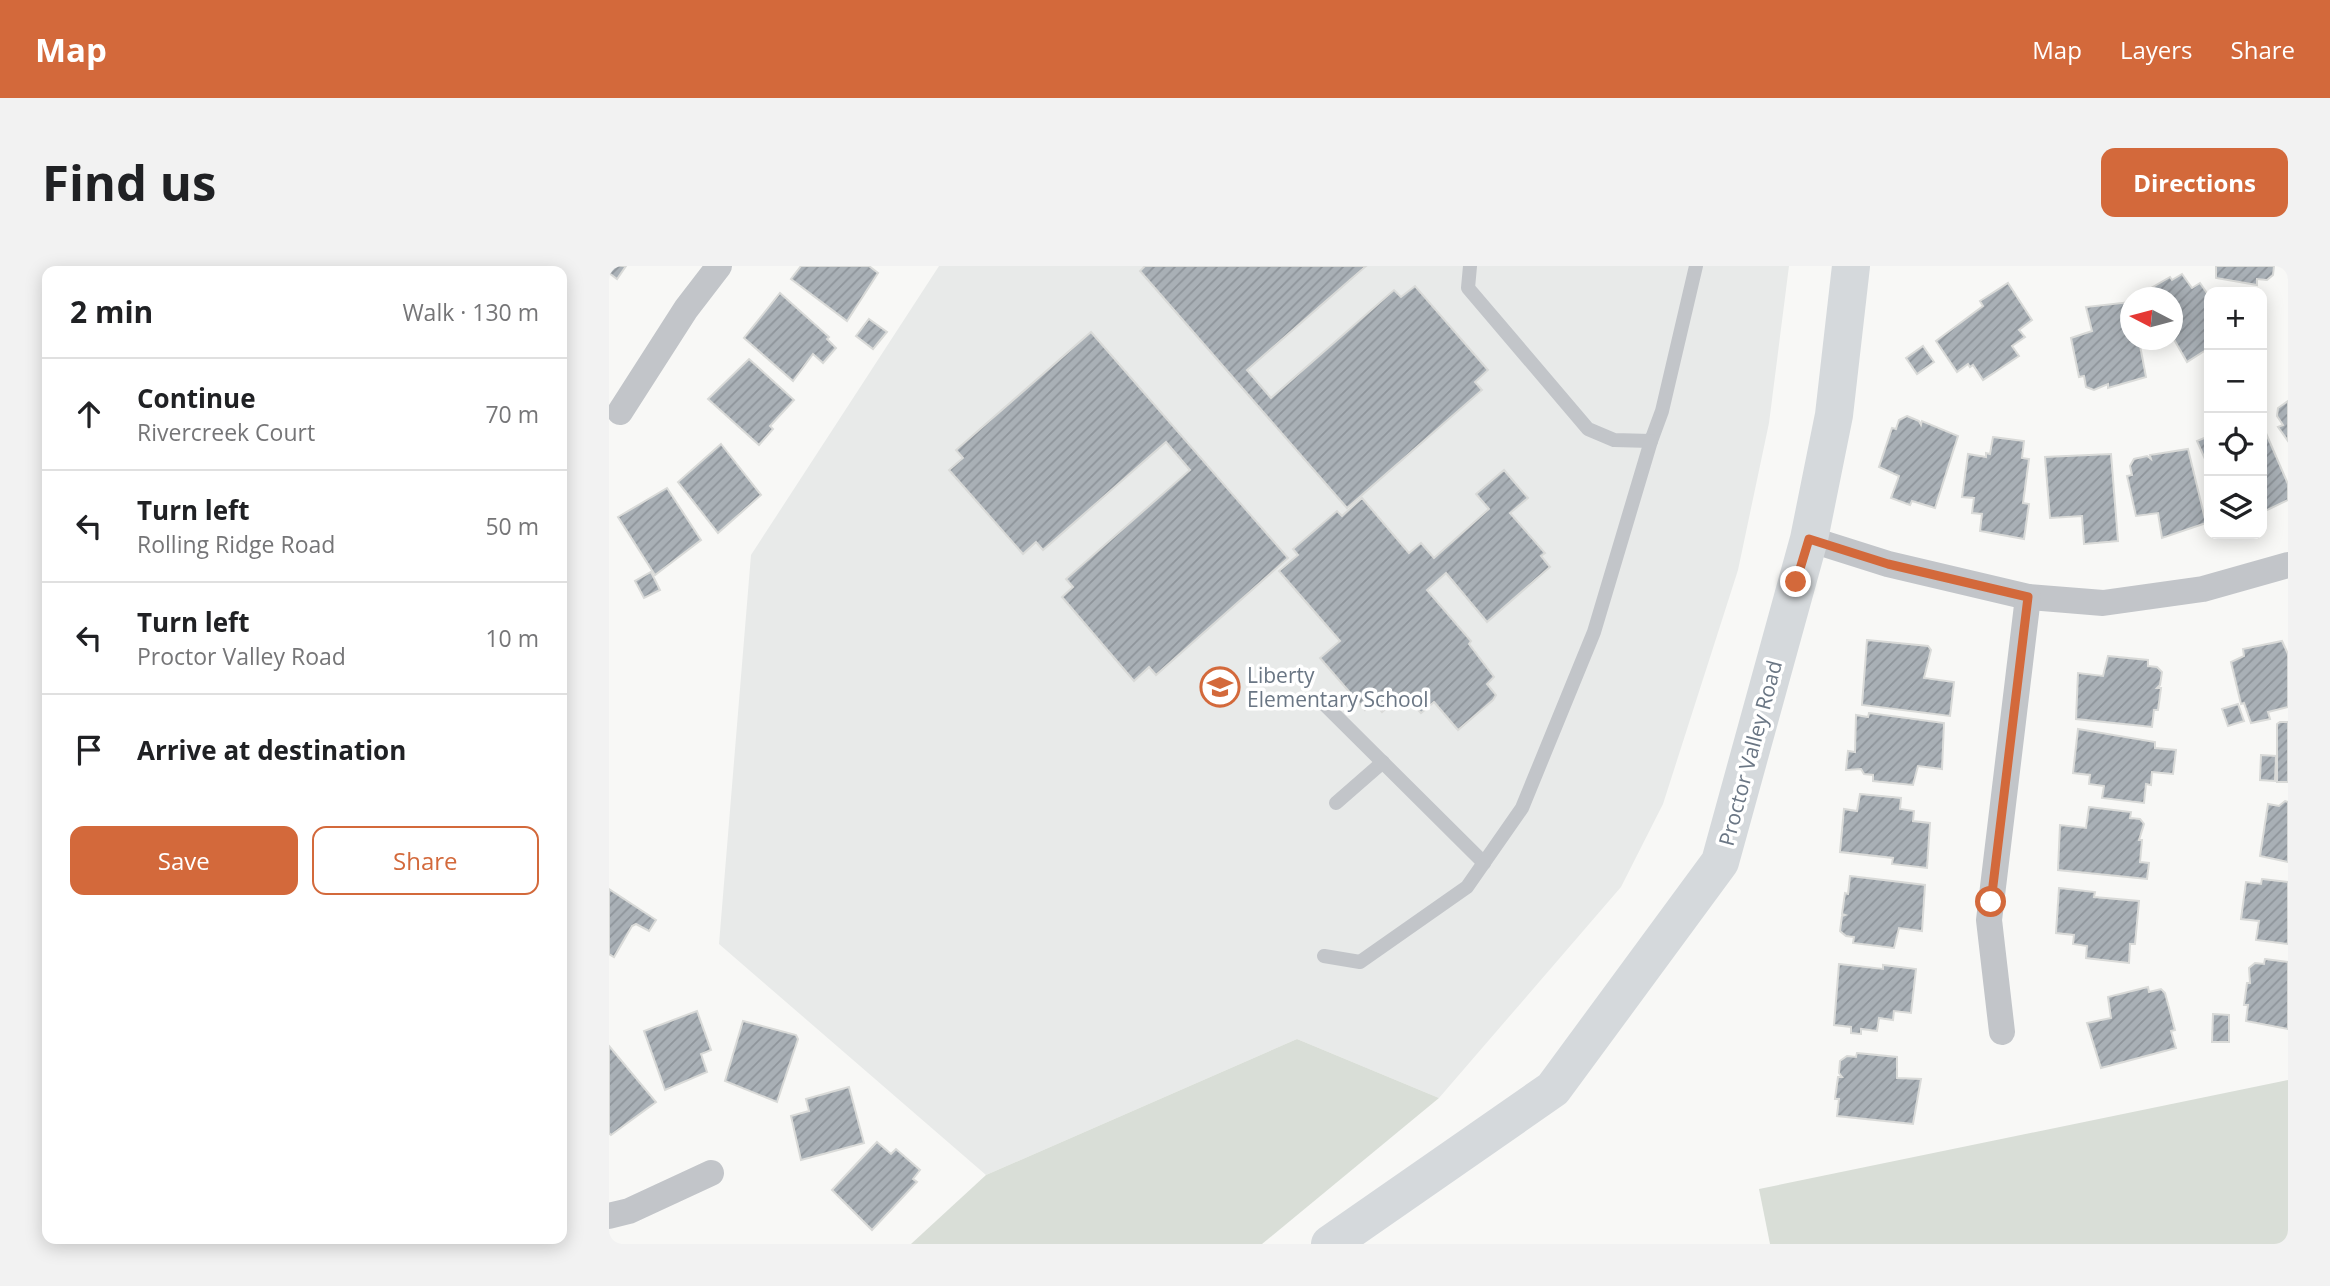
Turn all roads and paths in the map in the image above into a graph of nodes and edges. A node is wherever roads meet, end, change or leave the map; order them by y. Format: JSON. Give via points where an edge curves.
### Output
{"nodes":[{"id":1,"x":719,"y":266,"type":"edge"},
{"id":2,"x":1470,"y":266,"type":"edge"},
{"id":3,"x":1696,"y":266,"type":"edge"},
{"id":4,"x":1851,"y":266,"type":"edge"},
{"id":5,"x":620,"y":412,"type":"dead end"},
{"id":6,"x":1651,"y":441,"type":"junction"},
{"id":7,"x":1809,"y":539,"type":"junction"},
{"id":8,"x":2288,"y":565,"type":"edge"},
{"id":9,"x":2028,"y":597,"type":"junction"},
{"id":10,"x":1320,"y":700,"type":"dead end"},
{"id":11,"x":1383,"y":762,"type":"junction"},
{"id":12,"x":1336,"y":803,"type":"dead end"},
{"id":13,"x":1484,"y":863,"type":"junction"},
{"id":14,"x":1324,"y":956,"type":"dead end"},
{"id":15,"x":2002,"y":1032,"type":"dead end"},
{"id":16,"x":711,"y":1173,"type":"dead end"},
{"id":17,"x":609,"y":1216,"type":"edge"},
{"id":18,"x":1330,"y":1244,"type":"edge"}],
"edges":[{"from":1,"to":5,"type":"street"},
{"from":2,"to":6,"type":"lane","via":[[1468,288],[1588,429],[1614,440]]},
{"from":3,"to":6,"type":"lane"},
{"from":4,"to":7,"type":"street","name":"Proctor Valley Road","via":[[1834,415]]},
{"from":6,"to":13,"type":"lane","via":[[1594,632],[1522,808]]},
{"from":7,"to":9,"type":"street","via":[[1888,564]]},
{"from":7,"to":18,"type":"street","name":"Proctor Valley Road","via":[[1720,862],[1553,1089]]},
{"from":8,"to":9,"type":"street","via":[[2203,589],[2103,603]]},
{"from":9,"to":15,"type":"street","via":[[1989,920]]},
{"from":10,"to":11,"type":"lane"},
{"from":11,"to":12,"type":"lane"},
{"from":11,"to":13,"type":"lane"},
{"from":13,"to":14,"type":"lane","via":[[1467,887],[1360,962]]},
{"from":16,"to":17,"type":"street"}]}
